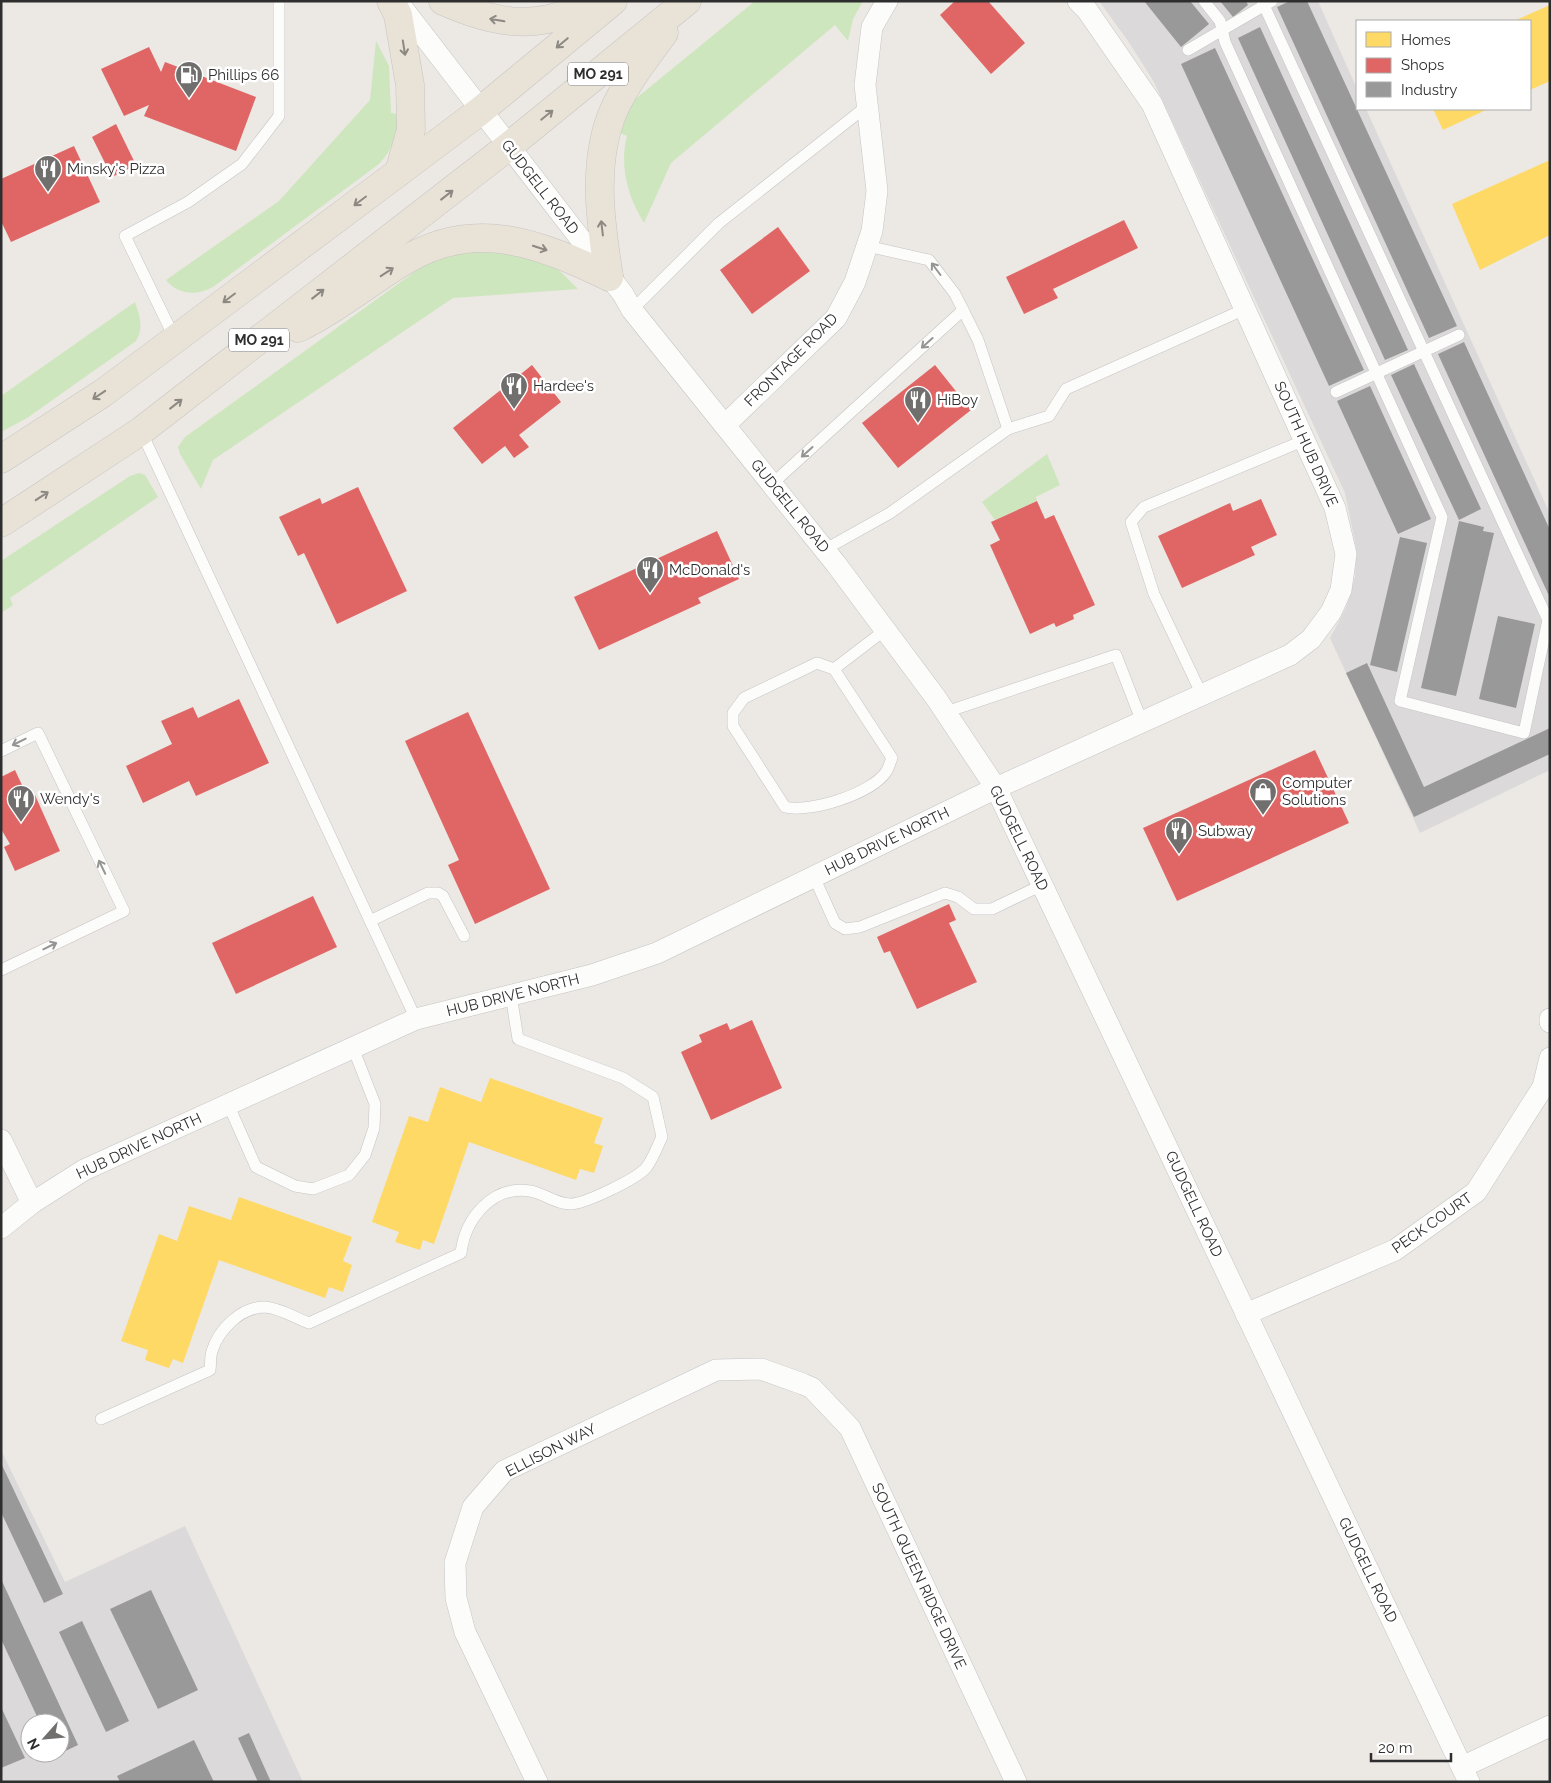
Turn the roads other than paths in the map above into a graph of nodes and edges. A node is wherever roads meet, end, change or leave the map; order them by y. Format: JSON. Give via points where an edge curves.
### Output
{"nodes":[{"id":1,"x":279,"y":1,"type":"edge"},
{"id":2,"x":391,"y":1,"type":"edge"},
{"id":3,"x":397,"y":1,"type":"edge"},
{"id":4,"x":443,"y":1,"type":"edge"},
{"id":5,"x":594,"y":1,"type":"edge"},
{"id":6,"x":613,"y":1,"type":"edge"},
{"id":7,"x":688,"y":1,"type":"edge"},
{"id":8,"x":887,"y":1,"type":"edge"},
{"id":9,"x":1078,"y":1,"type":"edge"},
{"id":10,"x":1204,"y":1,"type":"edge"},
{"id":11,"x":1266,"y":3,"type":"edge"},
{"id":12,"x":1222,"y":32,"type":"junction"},
{"id":13,"x":1188,"y":50,"type":"dead end"},
{"id":14,"x":867,"y":106,"type":"junction"},
{"id":15,"x":480,"y":111,"type":"junction"},
{"id":16,"x":509,"y":146,"type":"junction"},
{"id":17,"x":399,"y":172,"type":"junction"},
{"id":18,"x":867,"y":246,"type":"junction"},
{"id":19,"x":609,"y":276,"type":"junction"},
{"id":20,"x":1245,"y":308,"type":"junction"},
{"id":21,"x":632,"y":310,"type":"junction"},
{"id":22,"x":963,"y":310,"type":"junction"},
{"id":23,"x":1459,"y":336,"type":"dead end"},
{"id":24,"x":175,"y":339,"type":"junction"},
{"id":25,"x":1424,"y":353,"type":"junction"},
{"id":26,"x":238,"y":356,"type":"junction"},
{"id":27,"x":1378,"y":373,"type":"junction"},
{"id":28,"x":1336,"y":392,"type":"dead end"},
{"id":29,"x":726,"y":425,"type":"junction"},
{"id":30,"x":1008,"y":429,"type":"junction"},
{"id":31,"x":140,"y":431,"type":"junction"},
{"id":32,"x":1305,"y":440,"type":"junction"},
{"id":33,"x":1,"y":459,"type":"edge"},
{"id":34,"x":772,"y":484,"type":"junction"},
{"id":35,"x":1,"y":523,"type":"edge"},
{"id":36,"x":824,"y":550,"type":"junction"},
{"id":37,"x":885,"y":630,"type":"junction"},
{"id":38,"x":834,"y":669,"type":"junction"},
{"id":39,"x":1202,"y":694,"type":"junction"},
{"id":40,"x":946,"y":712,"type":"junction"},
{"id":41,"x":1142,"y":722,"type":"junction"},
{"id":42,"x":1,"y":751,"type":"edge"},
{"id":43,"x":996,"y":788,"type":"junction"},
{"id":44,"x":814,"y":877,"type":"junction"},
{"id":45,"x":1042,"y":885,"type":"junction"},
{"id":46,"x":370,"y":922,"type":"junction"},
{"id":47,"x":464,"y":936,"type":"dead end"},
{"id":48,"x":3,"y":965,"type":"edge"},
{"id":49,"x":511,"y":995,"type":"junction"},
{"id":50,"x":416,"y":1020,"type":"junction"},
{"id":51,"x":353,"y":1048,"type":"junction"},
{"id":52,"x":1550,"y":1058,"type":"edge"},
{"id":53,"x":228,"y":1104,"type":"junction"},
{"id":54,"x":1,"y":1140,"type":"edge"},
{"id":55,"x":32,"y":1203,"type":"junction"},
{"id":56,"x":1,"y":1228,"type":"edge"},
{"id":57,"x":1246,"y":1314,"type":"junction"},
{"id":58,"x":803,"y":1384,"type":"joint"},
{"id":59,"x":101,"y":1419,"type":"dead end"},
{"id":60,"x":1550,"y":1726,"type":"edge"},
{"id":61,"x":1466,"y":1774,"type":"edge"},
{"id":62,"x":536,"y":1782,"type":"edge"},
{"id":63,"x":1016,"y":1782,"type":"edge"}],
"edges":[{"from":1,"to":24,"type":"lane","via":[[279,116],[242,164],[188,202],[125,236]]},
{"from":2,"to":17,"type":"highway","one_way":true,"via":[[398,15],[410,85],[411,130]]},
{"from":3,"to":15,"type":"street","name":"GUDGELL ROAD"},
{"from":5,"to":4,"type":"highway","one_way":true,"via":[[550,20],[528,23],[492,19]]},
{"from":6,"to":15,"type":"highway","number":"MO 291","one_way":true},
{"from":16,"to":7,"type":"highway","number":"MO 291","one_way":true},
{"from":19,"to":7,"type":"highway","one_way":true,"via":[[601,222],[600,176],[603,145],[611,116],[636,71]]},
{"from":8,"to":14,"type":"street","name":"FRONTAGE ROAD","via":[[872,27],[865,85]]},
{"from":9,"to":20,"type":"street","name":"SOUTH HUB DRIVE","via":[[1152,104]]},
{"from":10,"to":12,"type":"lane","via":[[1220,21]]},
{"from":11,"to":12,"type":"lane"},
{"from":11,"to":25,"type":"lane"},
{"from":12,"to":13,"type":"lane"},
{"from":12,"to":27,"type":"lane"},
{"from":14,"to":18,"type":"street","name":"FRONTAGE ROAD","via":[[877,191]]},
{"from":14,"to":21,"type":"lane","via":[[719,224]]},
{"from":15,"to":16,"type":"street","name":"GUDGELL ROAD"},
{"from":15,"to":17,"type":"highway","number":"MO 291"},
{"from":16,"to":19,"type":"street","name":"GUDGELL ROAD"},
{"from":26,"to":16,"type":"highway","number":"MO 291","one_way":true},
{"from":17,"to":24,"type":"highway","number":"MO 291","one_way":true},
{"from":22,"to":18,"type":"lane","one_way":true,"via":[[929,260]]},
{"from":18,"to":29,"type":"street","name":"FRONTAGE ROAD","via":[[855,282],[836,318]]},
{"from":19,"to":21,"type":"street","name":"GUDGELL ROAD"},
{"from":26,"to":19,"type":"highway","one_way":true,"via":[[310,322],[406,260],[454,239],[486,237],[511,240],[573,259]]},
{"from":20,"to":30,"type":"lane","via":[[1066,389],[1050,416]]},
{"from":20,"to":32,"type":"street","name":"SOUTH HUB DRIVE"},
{"from":21,"to":29,"type":"street","name":"GUDGELL ROAD"},
{"from":22,"to":30,"type":"lane","via":[[978,340]]},
{"from":22,"to":34,"type":"lane","one_way":true},
{"from":23,"to":25,"type":"lane"},
{"from":24,"to":33,"type":"highway","number":"MO 291","one_way":true,"via":[[103,393]]},
{"from":25,"to":27,"type":"lane"},
{"from":25,"to":27,"type":"lane","via":[[1548,620],[1524,733],[1400,701],[1442,517]]},
{"from":31,"to":26,"type":"highway","number":"MO 291","one_way":true},
{"from":27,"to":28,"type":"lane"},
{"from":29,"to":34,"type":"street","name":"GUDGELL ROAD"},
{"from":30,"to":36,"type":"lane","via":[[890,513]]},
{"from":35,"to":31,"type":"highway","number":"MO 291","one_way":true},
{"from":31,"to":46,"type":"lane"},
{"from":32,"to":39,"type":"street","name":"SOUTH HUB DRIVE","via":[[1336,508],[1346,554],[1341,590],[1331,612],[1311,639],[1290,655]]},
{"from":32,"to":39,"type":"lane","via":[[1144,506],[1131,522],[1154,594]]},
{"from":34,"to":36,"type":"street","name":"GUDGELL ROAD"},
{"from":36,"to":37,"type":"street","name":"GUDGELL ROAD"},
{"from":37,"to":38,"type":"lane"},
{"from":37,"to":40,"type":"street","name":"GUDGELL ROAD"},
{"from":38,"to":38,"type":"lane","via":[[892,758],[885,773],[867,787],[827,805],[798,810],[786,807],[733,726],[733,713],[744,698],[817,663]]},
{"from":39,"to":41,"type":"street","name":"SOUTH HUB DRIVE"},
{"from":40,"to":41,"type":"lane","via":[[1116,656]]},
{"from":40,"to":43,"type":"street","name":"GUDGELL ROAD"},
{"from":41,"to":43,"type":"street","name":"SOUTH HUB DRIVE"},
{"from":48,"to":42,"type":"lane","one_way":true,"via":[[124,911],[38,733]]},
{"from":43,"to":44,"type":"street","name":"HUB DRIVE NORTH"},
{"from":43,"to":45,"type":"street","name":"GUDGELL ROAD"},
{"from":44,"to":45,"type":"lane","via":[[835,922],[845,929],[860,927],[944,892],[958,897],[974,909],[992,909]]},
{"from":44,"to":49,"type":"street","name":"HUB DRIVE NORTH","via":[[657,953],[592,975]]},
{"from":45,"to":57,"type":"street","name":"GUDGELL ROAD"},
{"from":46,"to":47,"type":"lane","via":[[428,893],[438,893],[443,896]]},
{"from":46,"to":50,"type":"lane"},
{"from":49,"to":50,"type":"street","name":"HUB DRIVE NORTH"},
{"from":49,"to":59,"type":"lane","via":[[518,1039],[623,1078],[653,1098],[662,1137],[645,1168],[622,1185],[571,1204],[552,1201],[531,1191],[495,1196],[480,1208],[462,1244],[461,1253],[309,1323],[264,1307],[245,1312],[227,1324],[216,1342],[211,1353],[210,1370]]},
{"from":50,"to":51,"type":"street","name":"HUB DRIVE NORTH"},
{"from":51,"to":53,"type":"street","name":"HUB DRIVE NORTH"},
{"from":51,"to":53,"type":"lane","via":[[375,1104],[374,1128],[365,1156],[349,1176],[314,1189],[295,1186],[256,1167]]},
{"from":52,"to":57,"type":"street","name":"PECK COURT","via":[[1543,1087],[1476,1192],[1395,1250]]},
{"from":53,"to":55,"type":"street","name":"HUB DRIVE NORTH","via":[[84,1170]]},
{"from":54,"to":55,"type":"street"},
{"from":55,"to":56,"type":"street","name":"HUB DRIVE NORTH"},
{"from":57,"to":61,"type":"street","name":"GUDGELL ROAD"},
{"from":58,"to":62,"type":"street","name":"ELLISON WAY","via":[[761,1369],[716,1370],[504,1471],[473,1507],[455,1562],[456,1598],[465,1632]]},
{"from":58,"to":63,"type":"street","name":"SOUTH QUEEN RIDGE DRIVE","via":[[812,1388],[850,1428]]},
{"from":60,"to":61,"type":"street"}]}
